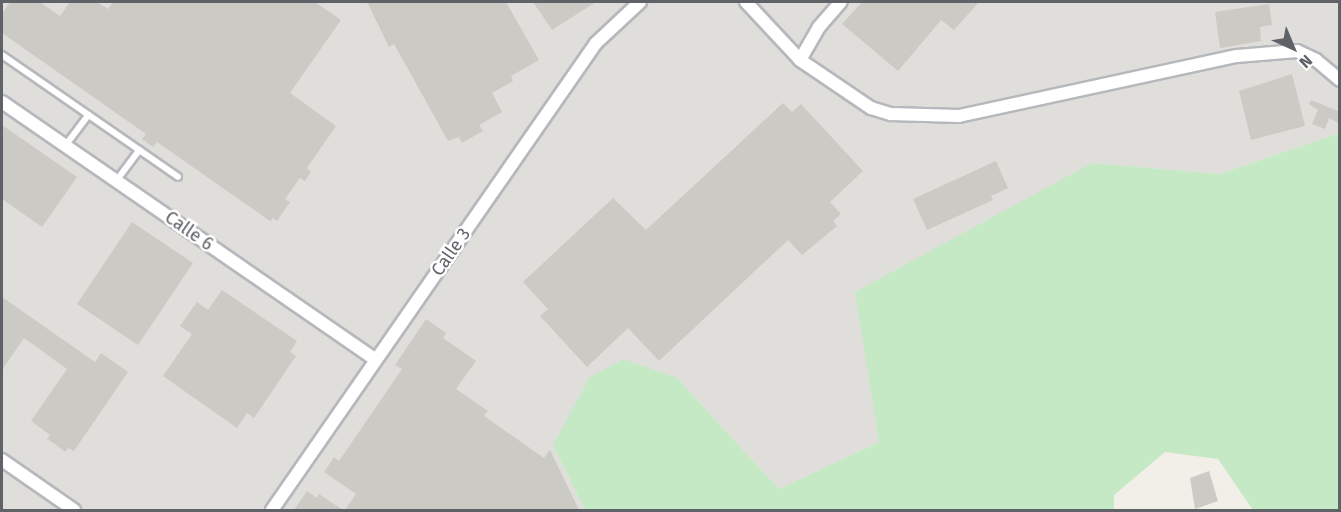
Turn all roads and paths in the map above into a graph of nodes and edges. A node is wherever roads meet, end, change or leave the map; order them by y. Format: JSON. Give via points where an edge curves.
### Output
{"nodes":[{"id":1,"x":640,"y":2,"type":"edge"},
{"id":2,"x":746,"y":2,"type":"edge"},
{"id":3,"x":841,"y":2,"type":"edge"},
{"id":4,"x":2,"y":55,"type":"edge"},
{"id":5,"x":800,"y":60,"type":"junction"},
{"id":6,"x":1340,"y":80,"type":"edge"},
{"id":7,"x":2,"y":102,"type":"edge"},
{"id":8,"x":87,"y":115,"type":"junction"},
{"id":9,"x":65,"y":146,"type":"junction"},
{"id":10,"x":139,"y":150,"type":"junction"},
{"id":11,"x":178,"y":177,"type":"dead end"},
{"id":12,"x":116,"y":182,"type":"junction"},
{"id":13,"x":376,"y":360,"type":"junction"},
{"id":14,"x":2,"y":460,"type":"edge"},
{"id":15,"x":74,"y":510,"type":"edge"},
{"id":16,"x":272,"y":510,"type":"edge"}],
"edges":[{"from":1,"to":13,"type":"street","name":"Calle 3","via":[[596,43]]},
{"from":2,"to":5,"type":"street"},
{"from":3,"to":5,"type":"street","via":[[819,27]]},
{"from":4,"to":8,"type":"lane"},
{"from":5,"to":6,"type":"street","via":[[871,108],[902,116],[959,116],[1237,56],[1297,51],[1316,60]]},
{"from":7,"to":9,"type":"street","name":"Calle 6"},
{"from":8,"to":9,"type":"lane"},
{"from":8,"to":10,"type":"lane"},
{"from":9,"to":12,"type":"street","name":"Calle 6"},
{"from":10,"to":11,"type":"lane"},
{"from":10,"to":12,"type":"lane"},
{"from":12,"to":13,"type":"street","name":"Calle 6"},
{"from":13,"to":16,"type":"street","name":"Calle 3"},
{"from":14,"to":15,"type":"street"}]}
